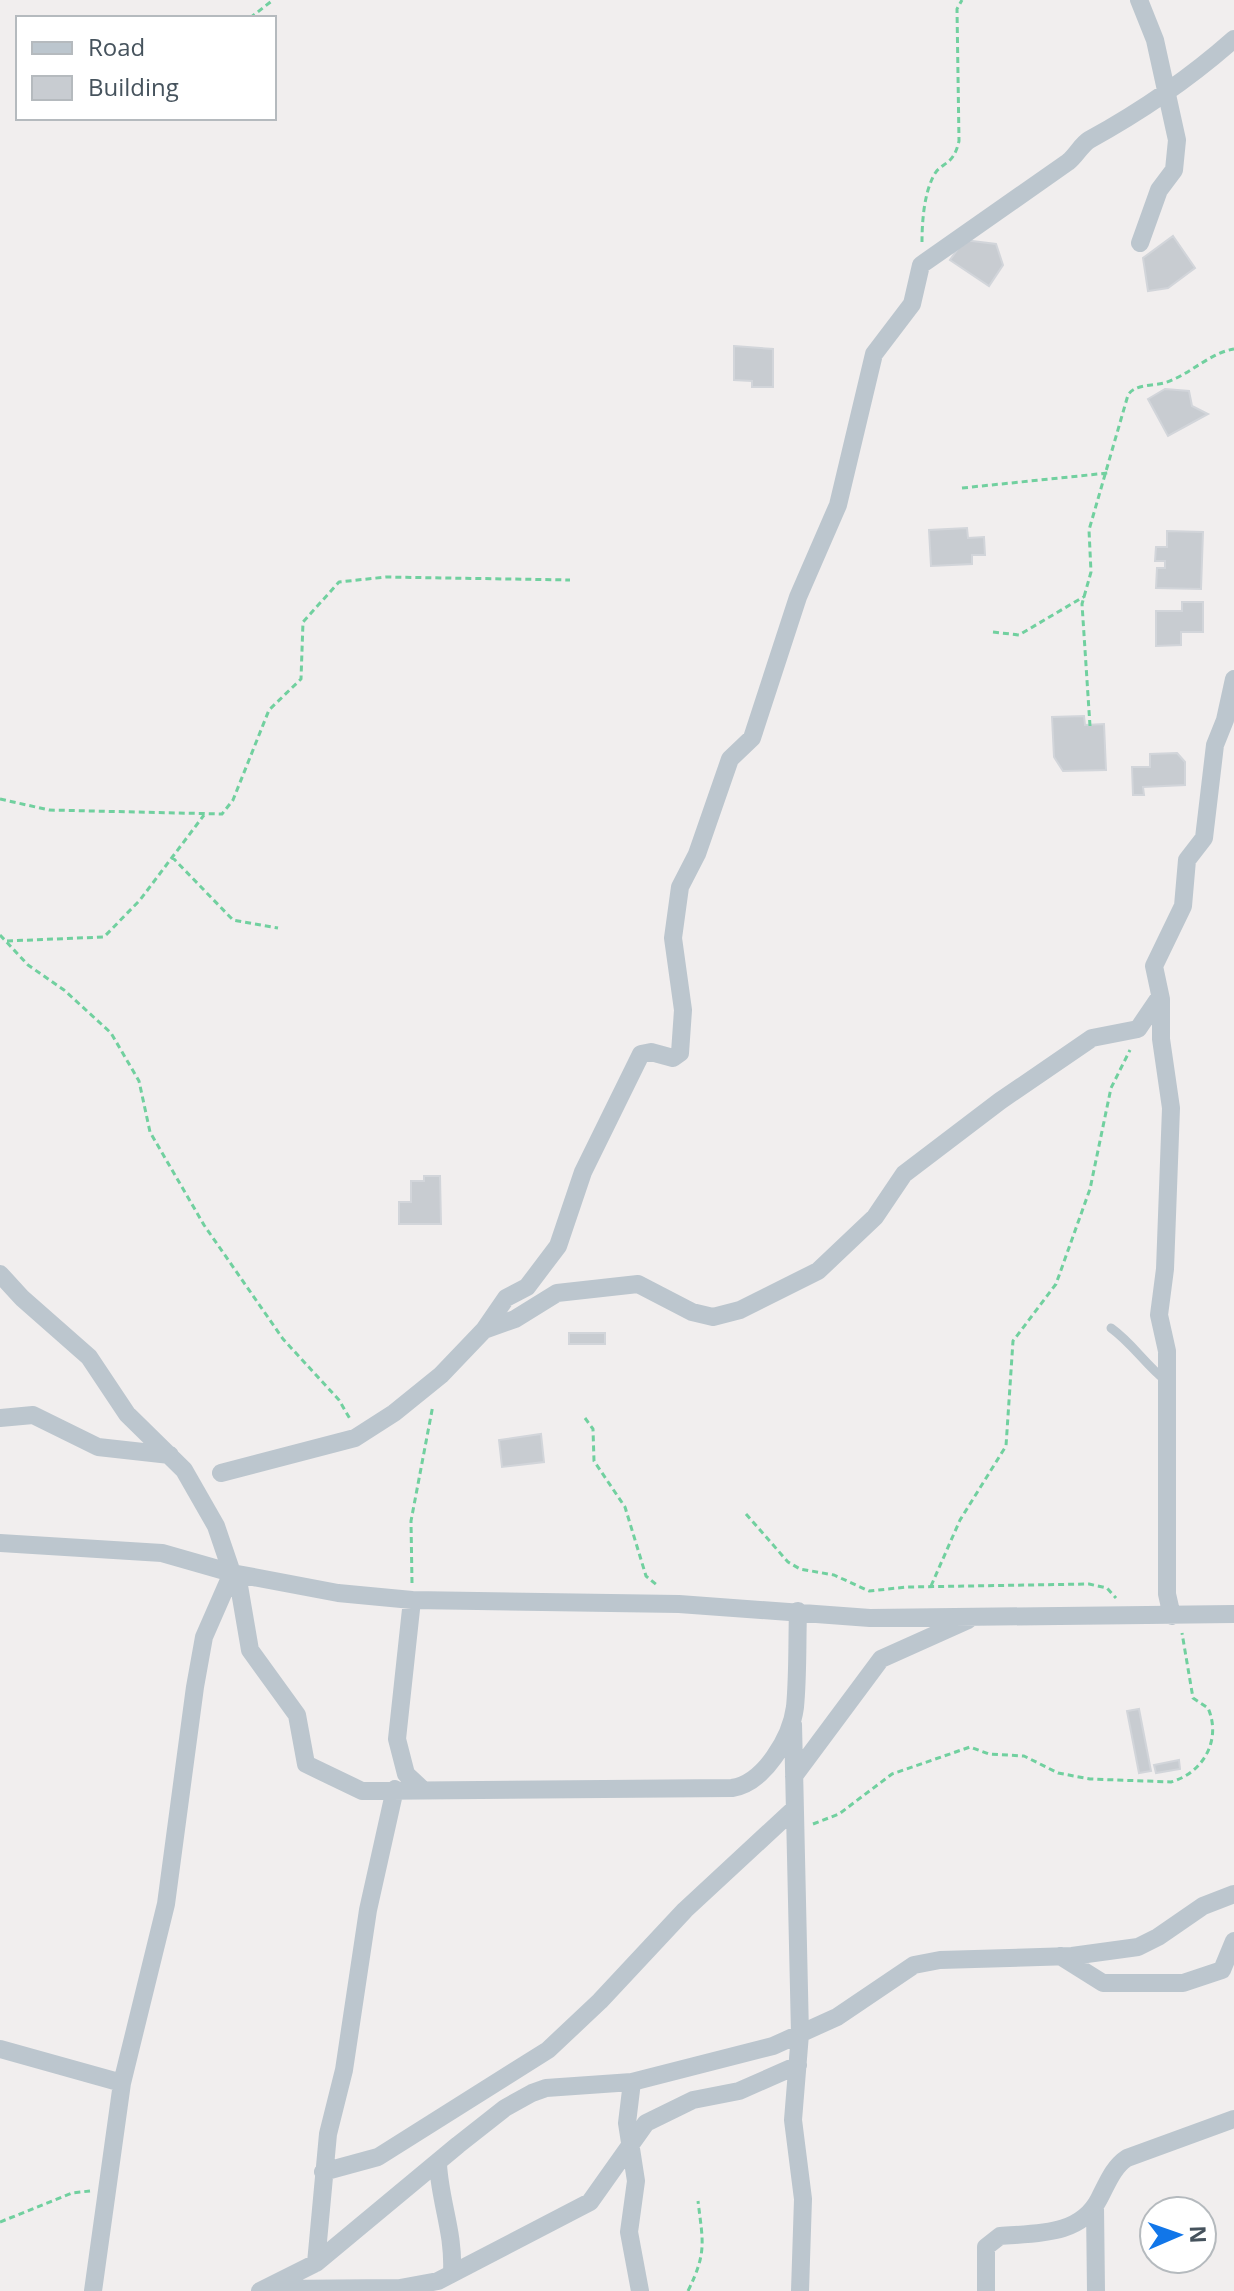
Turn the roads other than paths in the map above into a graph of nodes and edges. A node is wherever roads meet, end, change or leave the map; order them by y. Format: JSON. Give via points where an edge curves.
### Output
{"nodes":[{"id":1,"x":1139,"y":0,"type":"edge"},
{"id":2,"x":1234,"y":39,"type":"edge"},
{"id":3,"x":1165,"y":95,"type":"junction"},
{"id":4,"x":1140,"y":243,"type":"dead end"},
{"id":5,"x":1234,"y":679,"type":"edge"},
{"id":6,"x":1160,"y":995,"type":"junction"},
{"id":7,"x":0,"y":1274,"type":"edge"},
{"id":8,"x":1111,"y":1328,"type":"dead end"},
{"id":9,"x":484,"y":1330,"type":"junction"},
{"id":10,"x":1168,"y":1383,"type":"junction"},
{"id":11,"x":0,"y":1418,"type":"edge"},
{"id":12,"x":170,"y":1455,"type":"junction"},
{"id":13,"x":221,"y":1473,"type":"dead end"},
{"id":14,"x":0,"y":1543,"type":"edge"},
{"id":15,"x":235,"y":1573,"type":"junction"},
{"id":16,"x":412,"y":1600,"type":"junction"},
{"id":17,"x":798,"y":1611,"type":"junction"},
{"id":18,"x":1234,"y":1614,"type":"edge"},
{"id":19,"x":1172,"y":1616,"type":"junction"},
{"id":20,"x":973,"y":1617,"type":"junction"},
{"id":21,"x":793,"y":1717,"type":"junction"},
{"id":22,"x":794,"y":1776,"type":"junction"},
{"id":23,"x":395,"y":1789,"type":"junction"},
{"id":24,"x":422,"y":1789,"type":"junction"},
{"id":25,"x":794,"y":1809,"type":"junction"},
{"id":26,"x":1234,"y":1894,"type":"edge"},
{"id":27,"x":1234,"y":1941,"type":"edge"},
{"id":28,"x":1060,"y":1956,"type":"junction"},
{"id":29,"x":1228,"y":1971,"type":"edge"},
{"id":30,"x":800,"y":2034,"type":"junction"},
{"id":31,"x":0,"y":2049,"type":"edge"},
{"id":32,"x":798,"y":2065,"type":"junction"},
{"id":33,"x":632,"y":2082,"type":"junction"},
{"id":34,"x":122,"y":2083,"type":"junction"},
{"id":35,"x":1234,"y":2119,"type":"edge"},
{"id":36,"x":630,"y":2142,"type":"junction"},
{"id":37,"x":438,"y":2164,"type":"junction"},
{"id":38,"x":323,"y":2172,"type":"junction"},
{"id":39,"x":1095,"y":2207,"type":"junction"},
{"id":40,"x":316,"y":2263,"type":"junction"},
{"id":41,"x":452,"y":2272,"type":"junction"},
{"id":42,"x":265,"y":2290,"type":"edge"},
{"id":43,"x":302,"y":2290,"type":"edge"},
{"id":44,"x":374,"y":2290,"type":"edge"},
{"id":45,"x":93,"y":2291,"type":"edge"},
{"id":46,"x":640,"y":2291,"type":"edge"},
{"id":47,"x":800,"y":2291,"type":"edge"},
{"id":48,"x":986,"y":2291,"type":"edge"},
{"id":49,"x":1096,"y":2291,"type":"edge"}],
"edges":[{"from":1,"to":3,"type":"street","via":[[1155,40]]},
{"from":2,"to":3,"type":"street"},
{"from":3,"to":4,"type":"street","via":[[1177,140],[1176,163],[1159,190]]},
{"from":3,"to":9,"type":"street","via":[[1086,143],[1068,162],[921,265],[912,304],[874,354],[838,505],[798,597],[752,738],[730,759],[680,887],[673,938],[683,1010],[680,1053],[673,1058],[641,1054],[583,1172],[558,1246],[527,1287],[506,1298]]},
{"from":5,"to":6,"type":"street","via":[[1215,745],[1204,838],[1187,860],[1183,906],[1154,962]]},
{"from":6,"to":9,"type":"street","via":[[1144,1023],[1132,1032],[1092,1038],[904,1174],[875,1217],[818,1271],[740,1310],[713,1317],[692,1312],[638,1284],[557,1293],[515,1319]]},
{"from":6,"to":10,"type":"street","via":[[1171,1108],[1159,1315]]},
{"from":7,"to":12,"type":"street","via":[[89,1357],[127,1414]]},
{"from":8,"to":10,"type":"lane"},
{"from":9,"to":13,"type":"street","via":[[441,1375],[359,1436]]},
{"from":10,"to":19,"type":"street","via":[[1167,1594]]},
{"from":11,"to":12,"type":"street","via":[[33,1415],[98,1447]]},
{"from":12,"to":15,"type":"street","via":[[197,1488]]},
{"from":14,"to":15,"type":"street","via":[[162,1553]]},
{"from":15,"to":16,"type":"street","via":[[338,1593]]},
{"from":15,"to":23,"type":"street","via":[[250,1650],[297,1715],[306,1764],[358,1790]]},
{"from":15,"to":34,"type":"street","via":[[204,1637],[166,1904]]},
{"from":16,"to":17,"type":"street"},
{"from":16,"to":24,"type":"street","via":[[397,1739],[406,1774]]},
{"from":17,"to":20,"type":"street","via":[[870,1618]]},
{"from":17,"to":21,"type":"street"},
{"from":18,"to":19,"type":"street"},
{"from":19,"to":20,"type":"street"},
{"from":20,"to":22,"type":"street","via":[[881,1659]]},
{"from":21,"to":22,"type":"street"},
{"from":21,"to":24,"type":"street","via":[[771,1760],[756,1778],[740,1786]]},
{"from":22,"to":25,"type":"street"},
{"from":23,"to":24,"type":"street"},
{"from":23,"to":38,"type":"street","via":[[368,1910]]},
{"from":25,"to":30,"type":"street"},
{"from":25,"to":38,"type":"street","via":[[685,1910],[548,2050],[378,2157]]},
{"from":26,"to":28,"type":"street","via":[[1203,1906],[1147,1944]]},
{"from":27,"to":29,"type":"street"},
{"from":28,"to":29,"type":"street","via":[[1103,1983],[1183,1983]]},
{"from":28,"to":30,"type":"street","via":[[914,1965],[837,2017]]},
{"from":30,"to":32,"type":"street"},
{"from":30,"to":33,"type":"street","via":[[773,2046]]},
{"from":31,"to":34,"type":"street"},
{"from":32,"to":36,"type":"street","via":[[749,2087],[693,2100],[646,2123]]},
{"from":32,"to":47,"type":"street","via":[[793,2120],[803,2199]]},
{"from":33,"to":36,"type":"street","via":[[627,2109]]},
{"from":33,"to":37,"type":"street","via":[[532,2093],[505,2108]]},
{"from":34,"to":45,"type":"street"},
{"from":35,"to":39,"type":"street","via":[[1127,2158],[1118,2164]]},
{"from":36,"to":41,"type":"street","via":[[590,2202]]},
{"from":36,"to":46,"type":"street","via":[[636,2181],[629,2232]]},
{"from":37,"to":40,"type":"street"},
{"from":37,"to":41,"type":"street","via":[[452,2231]]},
{"from":38,"to":40,"type":"street"},
{"from":39,"to":48,"type":"street","via":[[1059,2231],[992,2241],[986,2247]]},
{"from":39,"to":49,"type":"street"},
{"from":40,"to":42,"type":"street"},
{"from":41,"to":44,"type":"street","via":[[431,2283]]},
{"from":42,"to":43,"type":"street"},
{"from":43,"to":44,"type":"street"}]}
